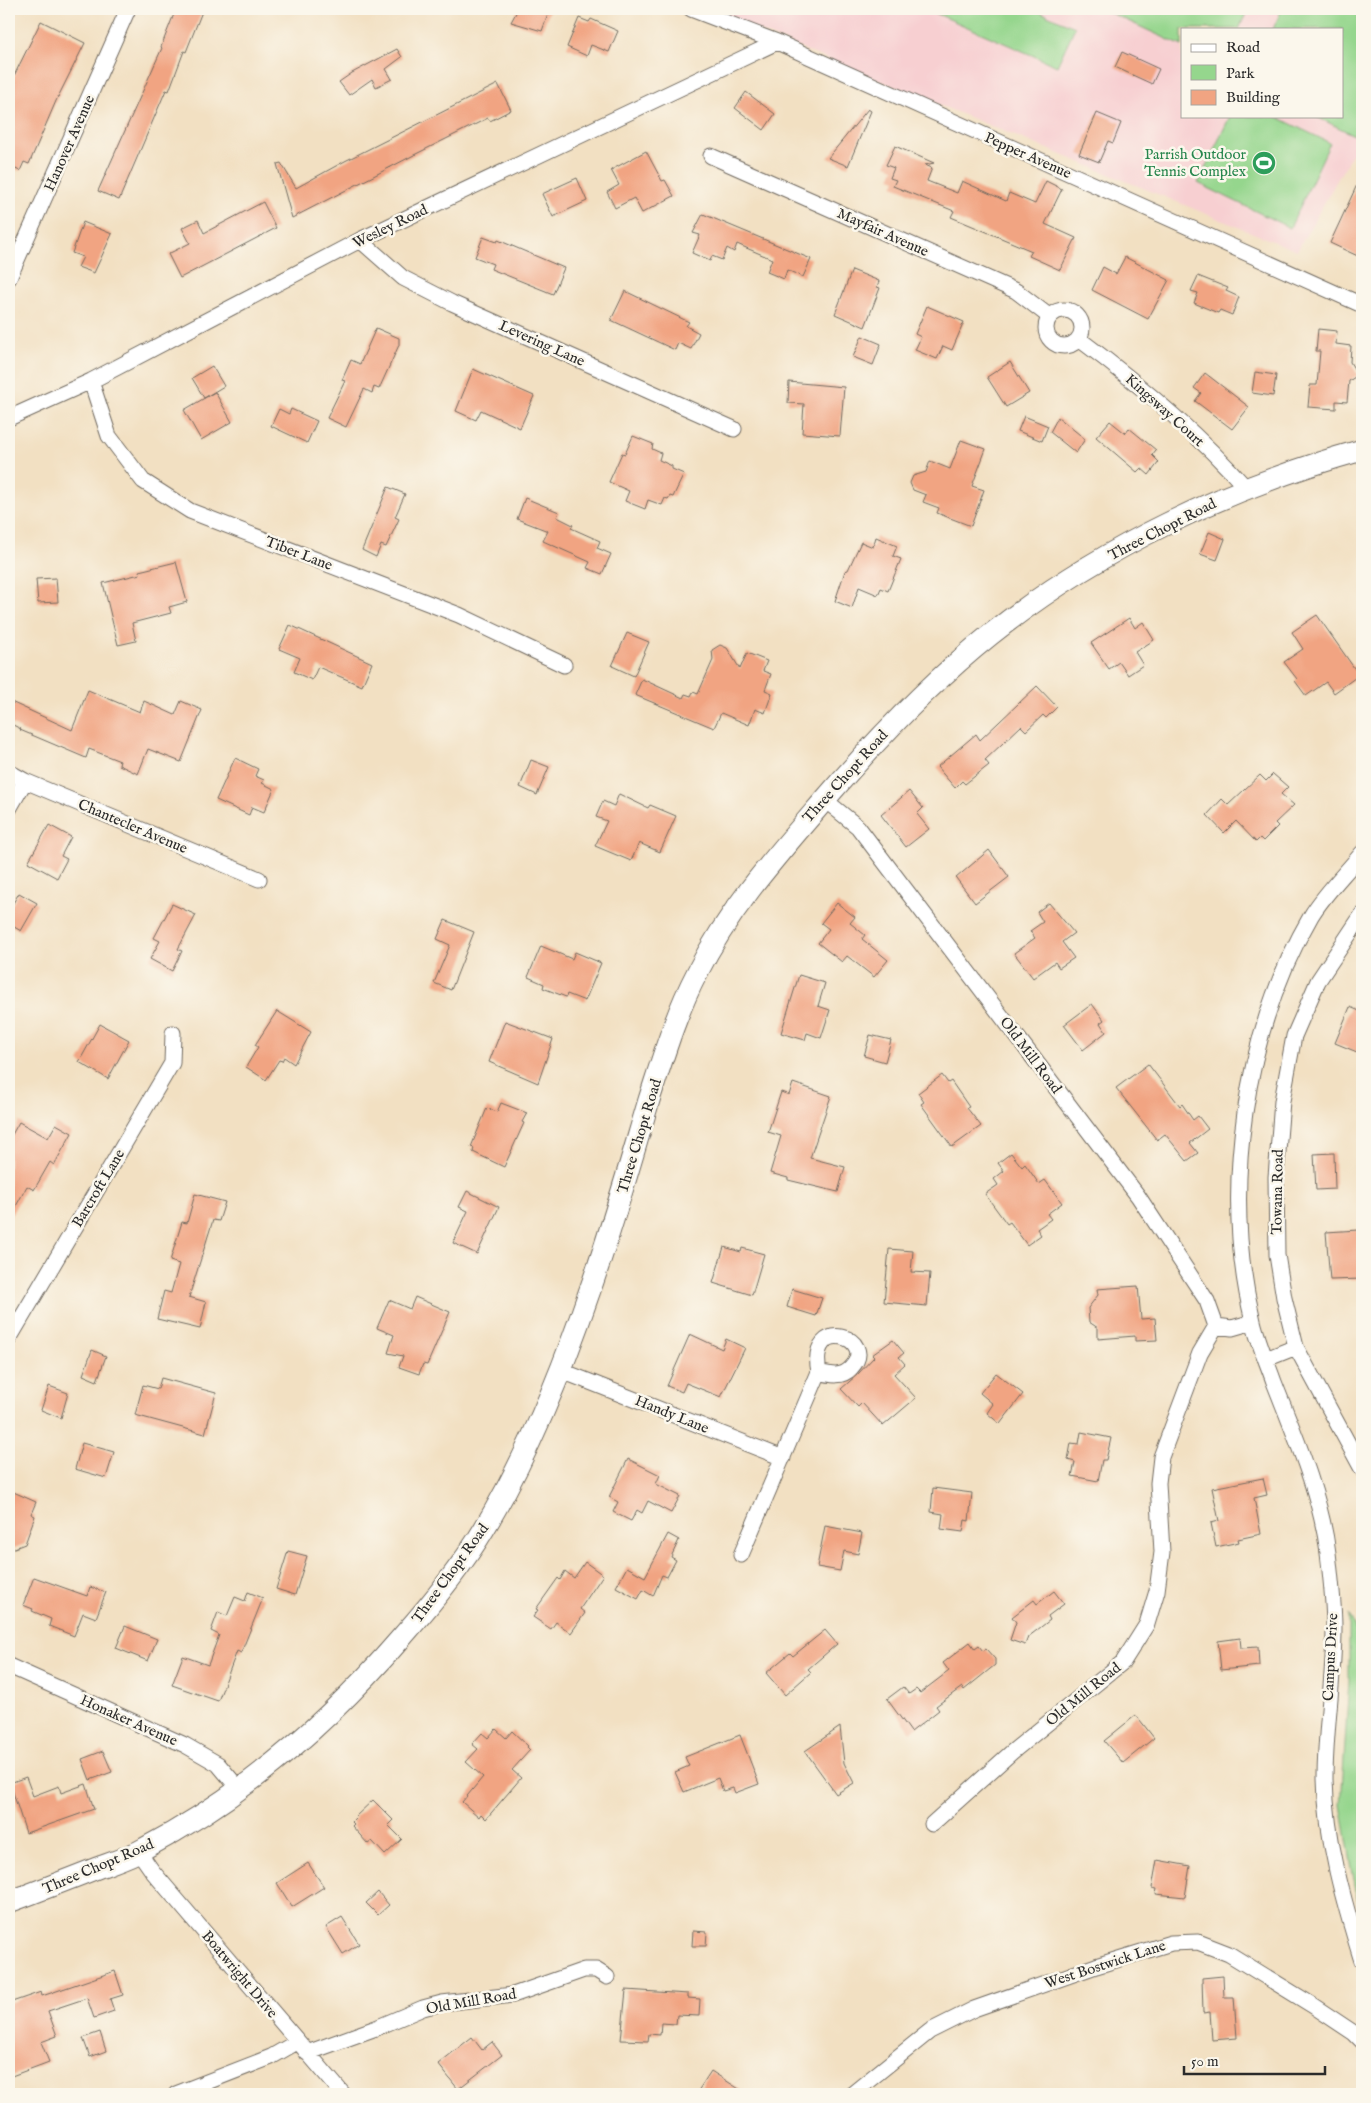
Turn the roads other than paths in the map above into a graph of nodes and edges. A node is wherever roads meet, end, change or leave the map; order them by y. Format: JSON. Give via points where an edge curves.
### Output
{"nodes":[{"id":1,"x":128,"y":9,"type":"edge"},
{"id":2,"x":691,"y":9,"type":"edge"},
{"id":3,"x":777,"y":42,"type":"junction"},
{"id":4,"x":711,"y":156,"type":"dead end"},
{"id":5,"x":360,"y":240,"type":"junction"},
{"id":6,"x":9,"y":278,"type":"edge"},
{"id":7,"x":1362,"y":305,"type":"edge"},
{"id":8,"x":1050,"y":317,"type":"junction"},
{"id":9,"x":1079,"y":339,"type":"junction"},
{"id":10,"x":91,"y":381,"type":"junction"},
{"id":11,"x":9,"y":418,"type":"edge"},
{"id":12,"x":734,"y":429,"type":"dead end"},
{"id":13,"x":1362,"y":450,"type":"edge"},
{"id":14,"x":1246,"y":488,"type":"junction"},
{"id":15,"x":564,"y":665,"type":"dead end"},
{"id":16,"x":9,"y":772,"type":"edge"},
{"id":17,"x":25,"y":782,"type":"junction"},
{"id":18,"x":825,"y":800,"type":"junction"},
{"id":19,"x":9,"y":809,"type":"edge"},
{"id":20,"x":1362,"y":853,"type":"edge"},
{"id":21,"x":259,"y":879,"type":"dead end"},
{"id":22,"x":1362,"y":914,"type":"edge"},
{"id":23,"x":174,"y":1033,"type":"dead end"},
{"id":24,"x":1253,"y":1322,"type":"junction"},
{"id":25,"x":1216,"y":1326,"type":"junction"},
{"id":26,"x":9,"y":1339,"type":"edge"},
{"id":27,"x":1296,"y":1347,"type":"junction"},
{"id":28,"x":1266,"y":1359,"type":"junction"},
{"id":29,"x":562,"y":1371,"type":"junction"},
{"id":30,"x":819,"y":1372,"type":"dead end"},
{"id":31,"x":783,"y":1458,"type":"junction"},
{"id":32,"x":1362,"y":1469,"type":"edge"},
{"id":33,"x":742,"y":1555,"type":"dead end"},
{"id":34,"x":9,"y":1666,"type":"edge"},
{"id":35,"x":239,"y":1789,"type":"junction"},
{"id":36,"x":932,"y":1824,"type":"dead end"},
{"id":37,"x":139,"y":1852,"type":"junction"},
{"id":38,"x":9,"y":1902,"type":"edge"},
{"id":39,"x":1362,"y":1961,"type":"edge"},
{"id":40,"x":607,"y":1977,"type":"dead end"},
{"id":41,"x":1362,"y":2041,"type":"edge"},
{"id":42,"x":302,"y":2048,"type":"junction"},
{"id":43,"x":176,"y":2094,"type":"edge"},
{"id":44,"x":344,"y":2094,"type":"edge"},
{"id":45,"x":852,"y":2094,"type":"edge"}],
"edges":[{"from":1,"to":6,"type":"street","name":"Hanover Avenue"},
{"from":2,"to":3,"type":"street","name":"Pepper Avenue"},
{"from":3,"to":5,"type":"street","name":"Wesley Road"},
{"from":3,"to":7,"type":"street","name":"Pepper Avenue"},
{"from":4,"to":8,"type":"street","name":"Mayfair Avenue","via":[[1016,291]]},
{"from":5,"to":10,"type":"street","name":"Wesley Road"},
{"from":5,"to":12,"type":"street","name":"Levering Lane","via":[[403,278],[452,303]]},
{"from":8,"to":9,"type":"street","via":[[1060,310],[1077,315],[1082,326]]},
{"from":8,"to":9,"type":"street","via":[[1047,333],[1053,343],[1064,346]]},
{"from":9,"to":14,"type":"street","name":"Kingsway Court","via":[[1139,385]]},
{"from":10,"to":11,"type":"street","name":"Wesley Road"},
{"from":10,"to":15,"type":"street","name":"Tiber Lane","via":[[109,436],[143,481],[190,511],[459,615]]},
{"from":13,"to":14,"type":"main road","name":"Three Chopt Road"},
{"from":14,"to":18,"type":"main road","name":"Three Chopt Road","via":[[1163,526],[1094,563],[991,634],[894,723],[853,765]]},
{"from":16,"to":17,"type":"street","name":"Chantecler Avenue"},
{"from":17,"to":19,"type":"street"},
{"from":17,"to":21,"type":"street","name":"Chantecler Avenue"},
{"from":18,"to":25,"type":"street","name":"Old Mill Road","via":[[858,827],[1138,1196],[1207,1301]]},
{"from":18,"to":29,"type":"main road","name":"Three Chopt Road","via":[[738,904],[694,979],[664,1053]]},
{"from":20,"to":24,"type":"street","via":[[1312,914],[1282,976],[1261,1038],[1248,1097],[1239,1196],[1243,1265]]},
{"from":22,"to":27,"type":"street","name":"Towana Road","via":[[1318,981],[1294,1036],[1282,1101],[1276,1177],[1277,1255]]},
{"from":23,"to":26,"type":"street","name":"Barcroft Lane","via":[[172,1063]]},
{"from":24,"to":25,"type":"street","via":[[1232,1328]]},
{"from":24,"to":28,"type":"street"},
{"from":25,"to":36,"type":"street","name":"Old Mill Road","via":[[1200,1353],[1161,1458],[1158,1482],[1162,1552],[1157,1591],[1147,1624],[1123,1662],[1012,1752]]},
{"from":27,"to":28,"type":"street"},
{"from":27,"to":32,"type":"street","name":"Towana Road"},
{"from":28,"to":39,"type":"street","name":"Campus Drive","via":[[1312,1485],[1327,1548],[1334,1628],[1325,1783],[1338,1873]]},
{"from":29,"to":31,"type":"street","name":"Handy Lane"},
{"from":29,"to":35,"type":"main road","name":"Three Chopt Road","via":[[509,1484],[484,1529],[442,1589],[383,1660],[319,1724],[280,1760]]},
{"from":30,"to":31,"type":"street"},
{"from":31,"to":33,"type":"street"},
{"from":34,"to":35,"type":"street","name":"Honaker Avenue","via":[[185,1745],[218,1764]]},
{"from":35,"to":37,"type":"main road","name":"Three Chopt Road"},
{"from":37,"to":38,"type":"main road","name":"Three Chopt Road"},
{"from":37,"to":42,"type":"street","name":"Boatwright Drive"},
{"from":40,"to":42,"type":"street","name":"Old Mill Road","via":[[596,1970],[584,1970],[513,1995],[442,2003],[376,2028]]},
{"from":41,"to":45,"type":"street","name":"West Bostwick Lane","via":[[1257,1970],[1222,1951],[1187,1941],[1143,1950],[974,2009],[930,2032]]},
{"from":42,"to":43,"type":"street","name":"Old Mill Road"},
{"from":42,"to":44,"type":"street","name":"Boatwright Drive"}]}
